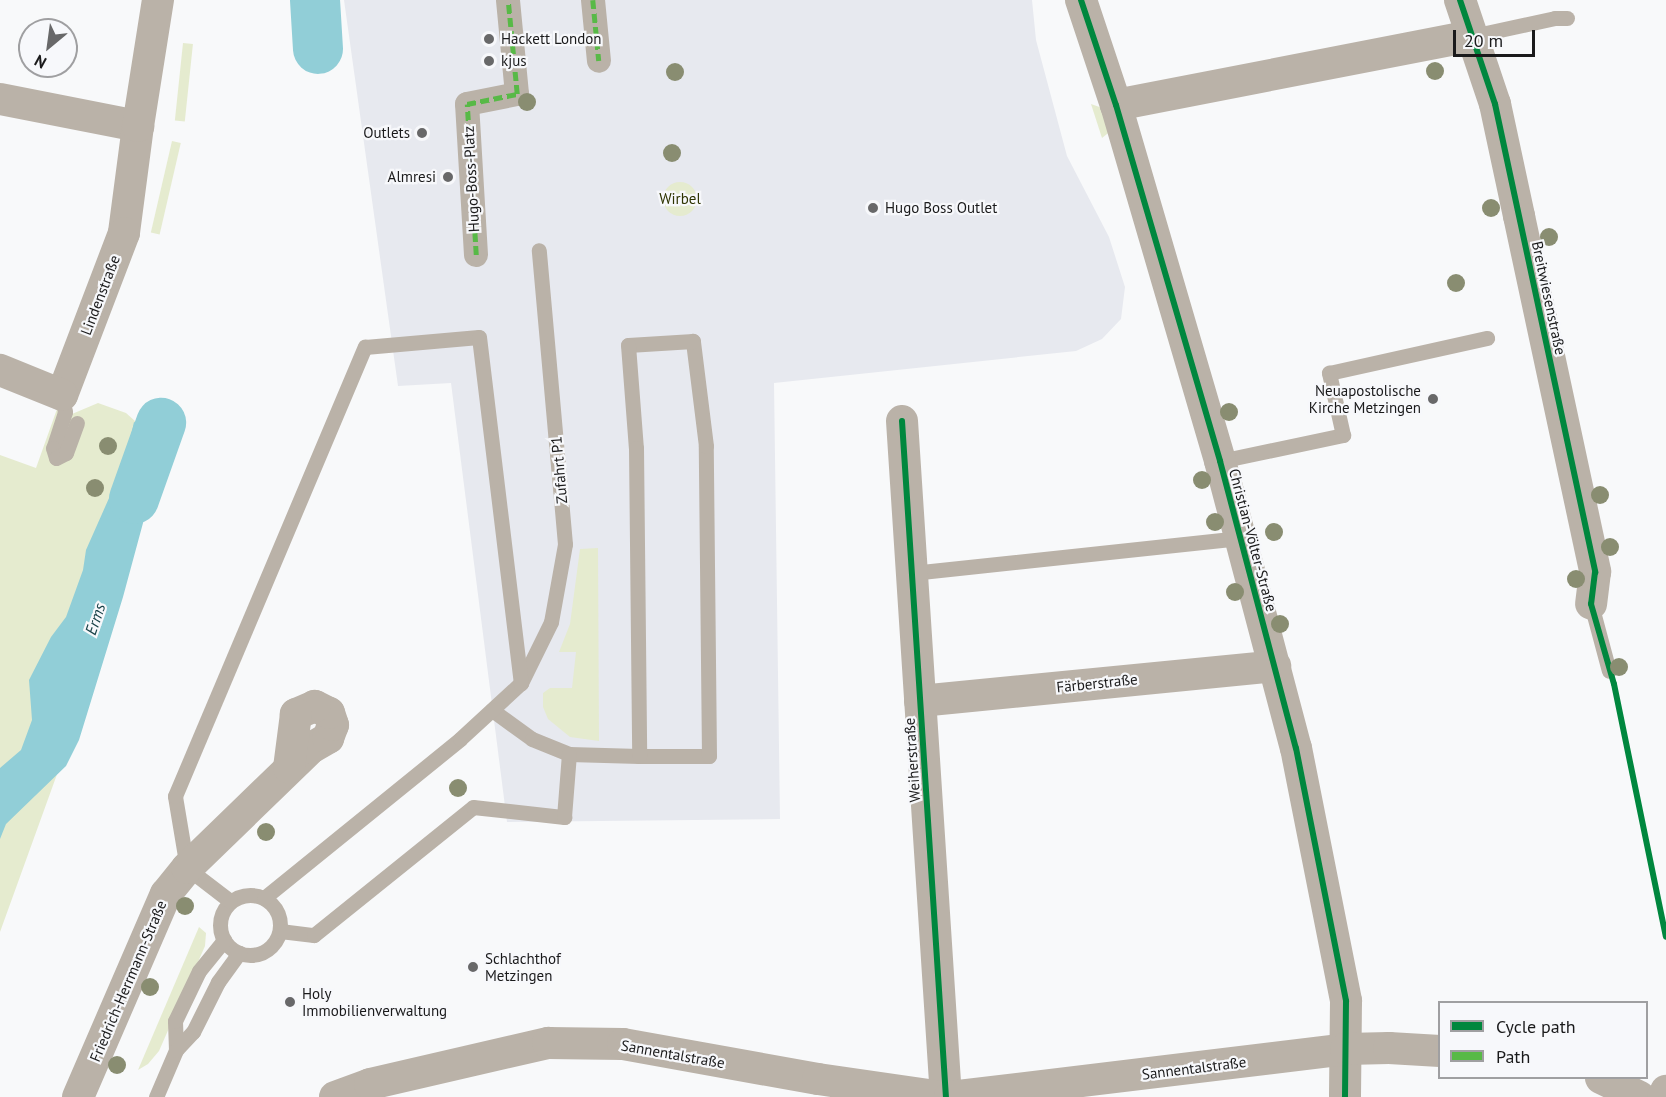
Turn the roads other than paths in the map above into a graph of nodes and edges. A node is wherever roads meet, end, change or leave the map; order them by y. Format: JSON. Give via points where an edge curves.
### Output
{"nodes":[{"id":1,"x":158,"y":0,"type":"edge"},
{"id":2,"x":508,"y":0,"type":"edge"},
{"id":3,"x":593,"y":0,"type":"edge"},
{"id":4,"x":1081,"y":0,"type":"edge"},
{"id":5,"x":1460,"y":0,"type":"edge"},
{"id":6,"x":1568,"y":18,"type":"dead end"},
{"id":7,"x":1472,"y":36,"type":"junction"},
{"id":8,"x":599,"y":61,"type":"dead end"},
{"id":9,"x":0,"y":99,"type":"edge"},
{"id":10,"x":1116,"y":105,"type":"junction"},
{"id":11,"x":138,"y":126,"type":"junction"},
{"id":12,"x":539,"y":250,"type":"dead end"},
{"id":13,"x":476,"y":255,"type":"dead end"},
{"id":14,"x":1487,"y":338,"type":"dead end"},
{"id":15,"x":0,"y":370,"type":"edge"},
{"id":16,"x":62,"y":394,"type":"junction"},
{"id":17,"x":902,"y":421,"type":"dead end"},
{"id":18,"x":77,"y":423,"type":"dead end"},
{"id":19,"x":1220,"y":461,"type":"junction"},
{"id":20,"x":1240,"y":538,"type":"junction"},
{"id":21,"x":912,"y":573,"type":"junction"},
{"id":22,"x":1591,"y":604,"type":"joint"},
{"id":23,"x":1275,"y":666,"type":"junction"},
{"id":24,"x":1609,"y":671,"type":"dead end"},
{"id":25,"x":521,"y":683,"type":"junction"},
{"id":26,"x":920,"y":701,"type":"junction"},
{"id":27,"x":492,"y":710,"type":"junction"},
{"id":28,"x":569,"y":754,"type":"junction"},
{"id":29,"x":639,"y":756,"type":"junction"},
{"id":30,"x":289,"y":768,"type":"dead end"},
{"id":31,"x":186,"y":868,"type":"junction"},
{"id":32,"x":264,"y":898,"type":"junction"},
{"id":33,"x":230,"y":901,"type":"junction"},
{"id":34,"x":280,"y":931,"type":"junction"},
{"id":35,"x":224,"y":940,"type":"junction"},
{"id":36,"x":239,"y":953,"type":"junction"},
{"id":37,"x":1346,"y":1049,"type":"junction"},
{"id":38,"x":176,"y":1050,"type":"junction"},
{"id":39,"x":1438,"y":1051,"type":"edge"},
{"id":40,"x":1605,"y":1079,"type":"edge"},
{"id":41,"x":1666,"y":1092,"type":"edge"},
{"id":42,"x":78,"y":1097,"type":"edge"},
{"id":43,"x":156,"y":1097,"type":"edge"},
{"id":44,"x":335,"y":1097,"type":"edge"},
{"id":45,"x":946,"y":1097,"type":"edge"},
{"id":46,"x":1345,"y":1097,"type":"edge"},
{"id":47,"x":1640,"y":1097,"type":"edge"},
{"id":48,"x":1663,"y":1097,"type":"edge"}],
"edges":[{"from":1,"to":11,"type":"street","name":"Lindenstraße"},
{"from":2,"to":13,"type":"street","name":"Hugo-Boss-Platz","via":[[517,94],[468,104]]},
{"from":3,"to":8,"type":"street"},
{"from":4,"to":10,"type":"street","name":"Christian-Völter-Straße"},
{"from":5,"to":7,"type":"street","name":"Breitwiesenstraße"},
{"from":6,"to":7,"type":"lane"},
{"from":7,"to":10,"type":"street"},
{"from":7,"to":22,"type":"street","name":"Breitwiesenstraße","via":[[1495,104],[1595,572]]},
{"from":9,"to":11,"type":"street"},
{"from":10,"to":19,"type":"street","name":"Christian-Völter-Straße"},
{"from":11,"to":16,"type":"street","name":"Lindenstraße","via":[[124,233]]},
{"from":12,"to":25,"type":"lane","name":"Zufahrt P1","via":[[565,544],[551,622]]},
{"from":14,"to":19,"type":"lane","via":[[1329,373],[1343,435]]},
{"from":15,"to":16,"type":"street"},
{"from":16,"to":18,"type":"lane","via":[[65,412],[53,448],[56,458],[66,453]]},
{"from":17,"to":21,"type":"street","name":"Weiherstraße"},
{"from":19,"to":20,"type":"street","name":"Christian-Völter-Straße"},
{"from":20,"to":21,"type":"lane"},
{"from":20,"to":23,"type":"street","name":"Christian-Völter-Straße"},
{"from":21,"to":26,"type":"street","name":"Weiherstraße"},
{"from":22,"to":24,"type":"lane"},
{"from":23,"to":26,"type":"street","name":"Färberstraße"},
{"from":23,"to":37,"type":"street","name":"Christian-Völter-Straße","via":[[1296,748],[1346,1001]]},
{"from":25,"to":27,"type":"lane"},
{"from":25,"to":31,"type":"lane","via":[[479,337],[365,347],[175,796]]},
{"from":26,"to":45,"type":"street","name":"Weiherstraße"},
{"from":27,"to":28,"type":"lane","via":[[532,739]]},
{"from":27,"to":32,"type":"lane"},
{"from":28,"to":29,"type":"lane"},
{"from":28,"to":34,"type":"lane","via":[[564,817],[473,807],[314,935]]},
{"from":29,"to":29,"type":"lane","via":[[709,756],[706,446],[693,341],[628,345],[636,448]]},
{"from":30,"to":31,"type":"street","name":"Friedrich-Herrmann-Straße"},
{"from":31,"to":33,"type":"lane"},
{"from":31,"to":42,"type":"street","name":"Friedrich-Herrmann-Straße","via":[[166,894]]},
{"from":32,"to":33,"type":"lane","via":[[242,895]]},
{"from":32,"to":34,"type":"lane","via":[[279,918]]},
{"from":33,"to":35,"type":"lane","via":[[220,919]]},
{"from":34,"to":36,"type":"lane","via":[[268,951]]},
{"from":35,"to":36,"type":"lane"},
{"from":35,"to":38,"type":"lane","via":[[199,971],[175,1021]]},
{"from":36,"to":38,"type":"lane","via":[[218,982],[193,1032]]},
{"from":37,"to":39,"type":"street","name":"Sannentalstraße"},
{"from":37,"to":45,"type":"street","name":"Sannentalstraße"},
{"from":37,"to":46,"type":"street","name":"Christian-Völter-Straße"},
{"from":38,"to":43,"type":"lane"},
{"from":40,"to":47,"type":"street"},
{"from":41,"to":48,"type":"street"},
{"from":44,"to":45,"type":"street","name":"Sannentalstraße","via":[[370,1084],[548,1043],[623,1044],[828,1081]]}]}
